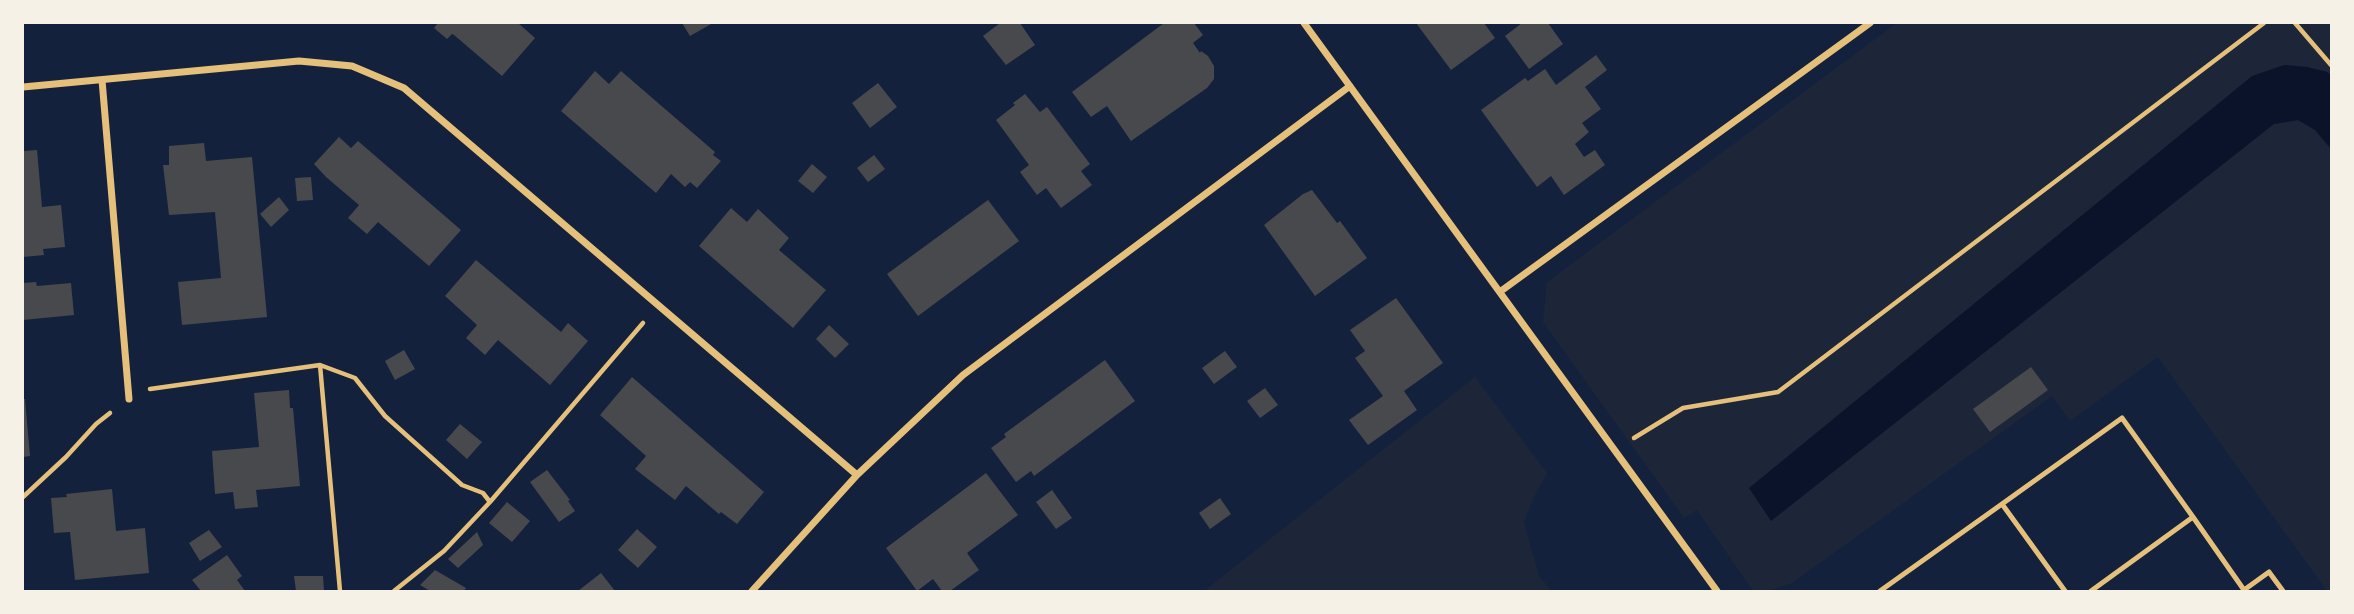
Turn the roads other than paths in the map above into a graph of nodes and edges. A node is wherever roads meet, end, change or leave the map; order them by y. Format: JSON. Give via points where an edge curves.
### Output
{"nodes":[{"id":1,"x":1304,"y":23,"type":"edge"},
{"id":2,"x":1870,"y":23,"type":"edge"},
{"id":3,"x":102,"y":80,"type":"junction"},
{"id":4,"x":1350,"y":86,"type":"junction"},
{"id":5,"x":23,"y":88,"type":"edge"},
{"id":6,"x":1501,"y":291,"type":"junction"},
{"id":7,"x":129,"y":399,"type":"road end"},
{"id":8,"x":857,"y":475,"type":"junction"},
{"id":9,"x":2002,"y":504,"type":"junction"},
{"id":10,"x":2193,"y":517,"type":"junction"},
{"id":11,"x":752,"y":591,"type":"edge"},
{"id":12,"x":1717,"y":591,"type":"edge"},
{"id":13,"x":1880,"y":591,"type":"edge"},
{"id":14,"x":2065,"y":591,"type":"edge"},
{"id":15,"x":2091,"y":591,"type":"edge"},
{"id":16,"x":2284,"y":591,"type":"edge"}],
"edges":[{"from":1,"to":4,"type":"street"},
{"from":2,"to":6,"type":"street"},
{"from":3,"to":5,"type":"street"},
{"from":3,"to":7,"type":"street"},
{"from":3,"to":8,"type":"street","via":[[299,61],[352,66],[404,88]]},
{"from":4,"to":6,"type":"street"},
{"from":4,"to":8,"type":"street","via":[[964,374]]},
{"from":6,"to":12,"type":"street"},
{"from":8,"to":11,"type":"street"},
{"from":9,"to":10,"type":"lane","via":[[2122,418]]},
{"from":9,"to":13,"type":"lane"},
{"from":9,"to":14,"type":"lane"},
{"from":10,"to":15,"type":"lane"},
{"from":10,"to":16,"type":"lane","via":[[2244,590],[2269,572]]}]}
